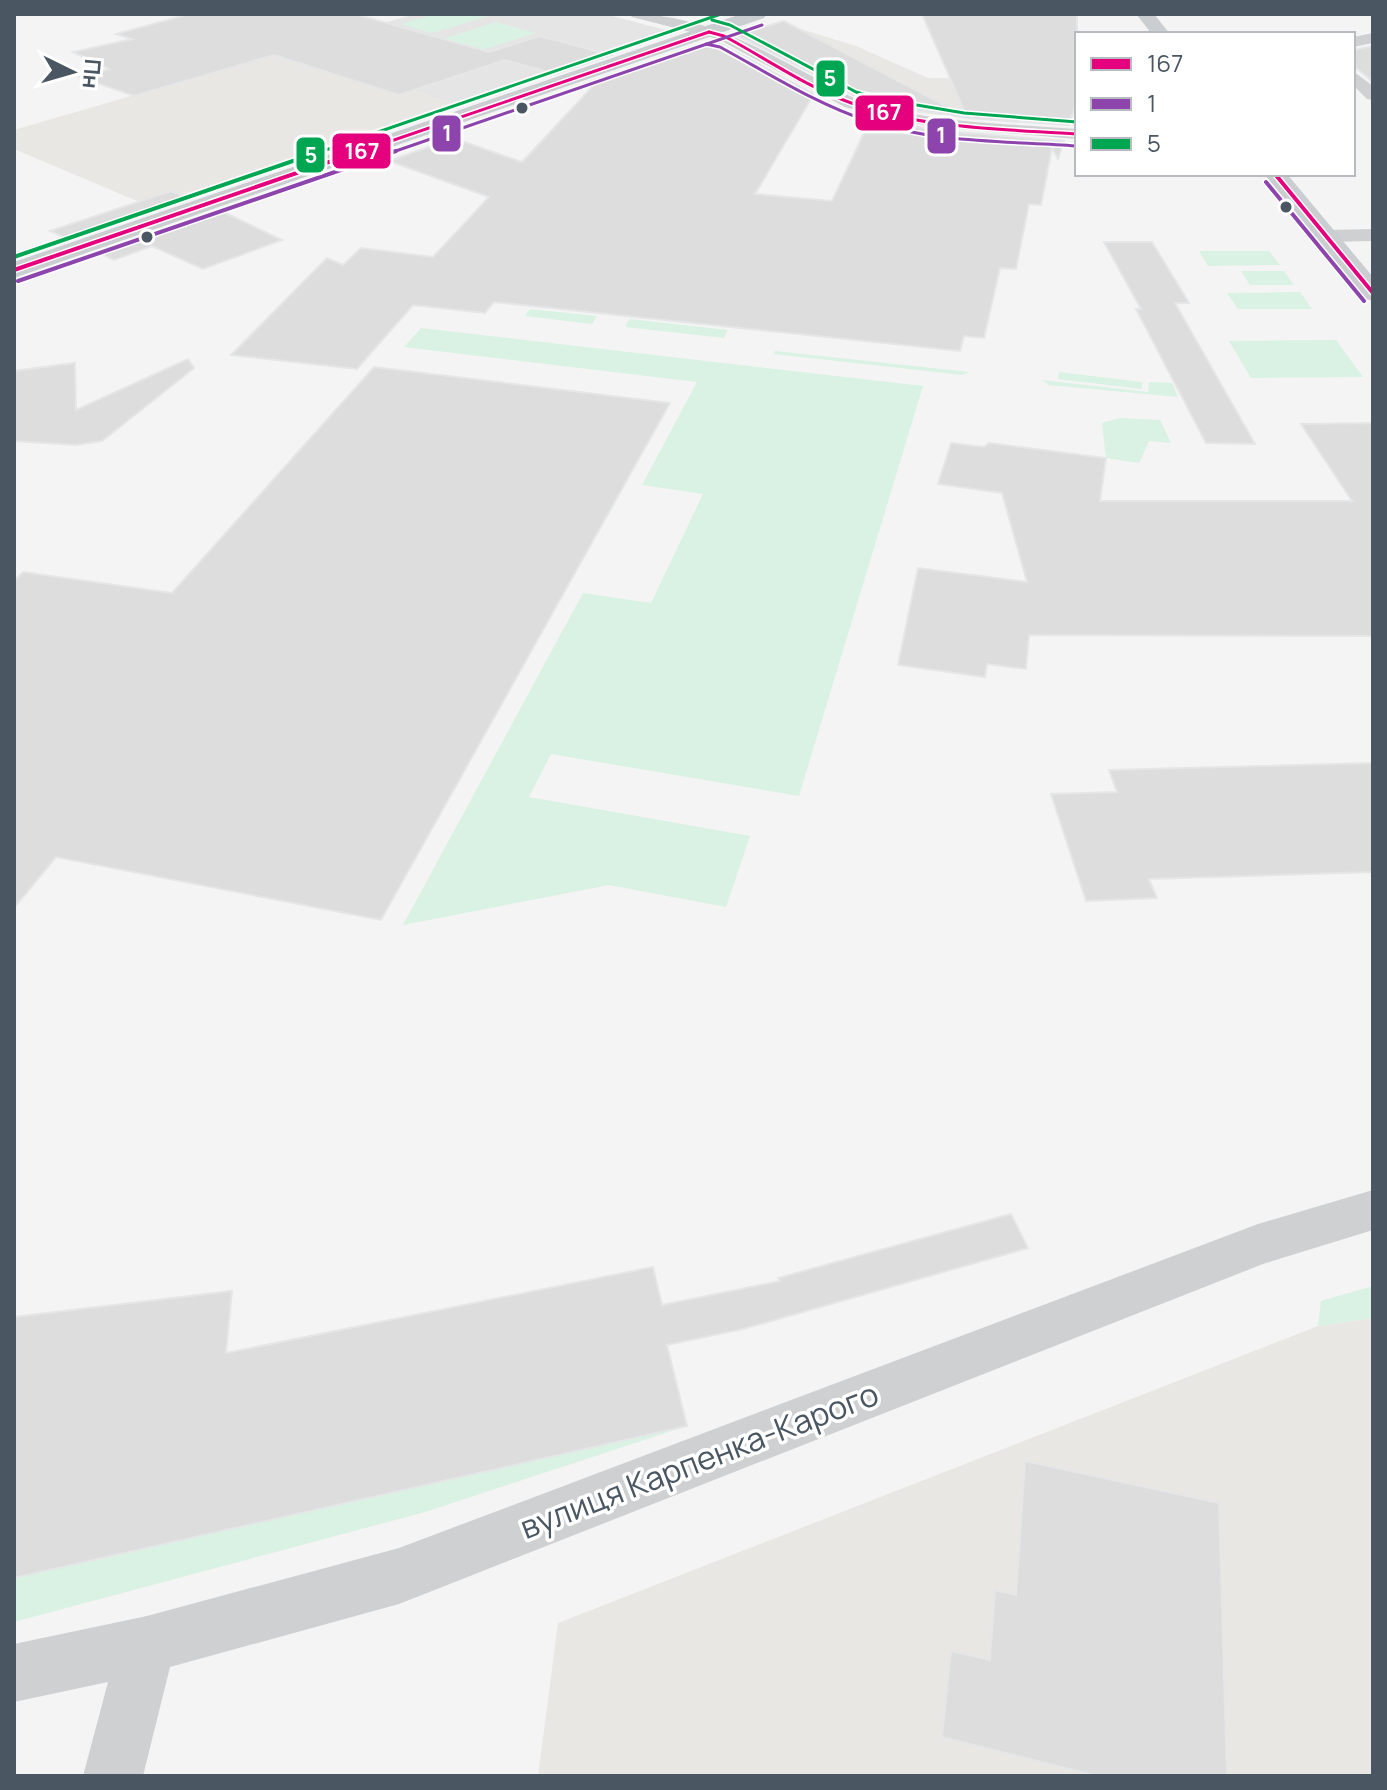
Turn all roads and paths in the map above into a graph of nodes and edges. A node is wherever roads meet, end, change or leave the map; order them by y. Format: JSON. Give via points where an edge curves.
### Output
{"nodes":[{"id":1,"x":637,"y":14,"type":"edge"},
{"id":2,"x":758,"y":14,"type":"edge"},
{"id":3,"x":1145,"y":14,"type":"edge"},
{"id":4,"x":709,"y":32,"type":"junction"},
{"id":5,"x":1159,"y":32,"type":"edge"},
{"id":6,"x":1356,"y":68,"type":"edge"},
{"id":7,"x":1373,"y":95,"type":"edge"},
{"id":8,"x":1075,"y":134,"type":"edge"},
{"id":9,"x":1277,"y":176,"type":"edge"},
{"id":10,"x":1373,"y":235,"type":"edge"},
{"id":11,"x":1326,"y":236,"type":"junction"},
{"id":12,"x":14,"y":270,"type":"edge"},
{"id":13,"x":1373,"y":293,"type":"edge"},
{"id":14,"x":1373,"y":1210,"type":"edge"},
{"id":15,"x":147,"y":1645,"type":"junction"},
{"id":16,"x":14,"y":1673,"type":"edge"},
{"id":17,"x":113,"y":1776,"type":"edge"}],
"edges":[{"from":1,"to":4,"type":"street"},
{"from":2,"to":4,"type":"main road"},
{"from":3,"to":5,"type":"main road"},
{"from":4,"to":8,"type":"street","via":[[869,109]]},
{"from":4,"to":12,"type":"main road"},
{"from":6,"to":7,"type":"street"},
{"from":9,"to":11,"type":"main road"},
{"from":10,"to":11,"type":"street"},
{"from":11,"to":13,"type":"main road"},
{"from":14,"to":15,"type":"street","name":"вулиця Карпенка-Карого","via":[[1258,1245],[399,1576]]},
{"from":15,"to":16,"type":"street","name":"вулиця Карпенка-Карого"},
{"from":15,"to":17,"type":"street"}]}
